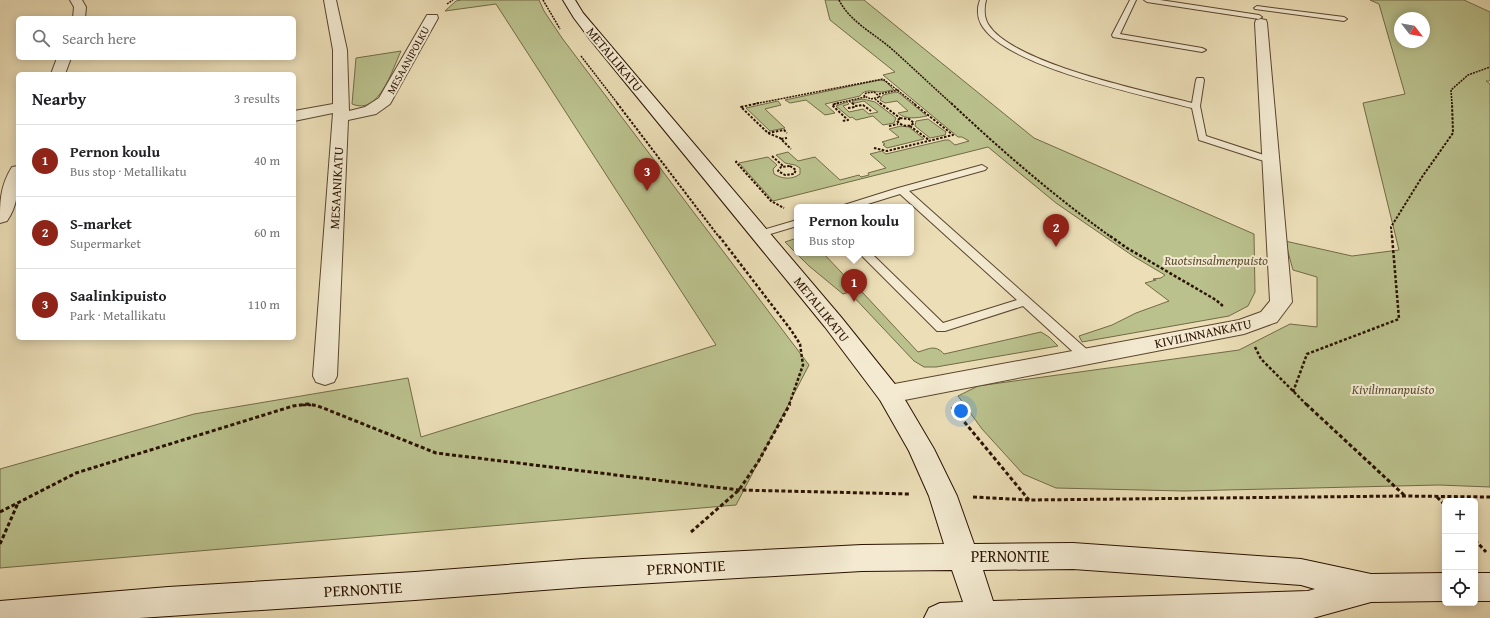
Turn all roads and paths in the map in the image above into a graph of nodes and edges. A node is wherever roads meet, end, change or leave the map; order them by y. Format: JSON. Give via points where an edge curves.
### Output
{"nodes":[{"id":1,"x":76,"y":0,"type":"edge"},
{"id":2,"x":330,"y":0,"type":"edge"},
{"id":3,"x":543,"y":0,"type":"edge"},
{"id":4,"x":569,"y":0,"type":"edge"},
{"id":5,"x":839,"y":0,"type":"edge"},
{"id":6,"x":983,"y":0,"type":"edge"},
{"id":7,"x":1133,"y":0,"type":"edge"},
{"id":8,"x":1147,"y":0,"type":"edge"},
{"id":9,"x":1259,"y":12,"type":"edge"},
{"id":10,"x":79,"y":16,"type":"edge"},
{"id":11,"x":432,"y":18,"type":"dead end"},
{"id":12,"x":1344,"y":19,"type":"dead end"},
{"id":13,"x":563,"y":33,"type":"dead end"},
{"id":14,"x":1202,"y":50,"type":"dead end"},
{"id":15,"x":578,"y":52,"type":"dead end"},
{"id":16,"x":63,"y":60,"type":"edge"},
{"id":17,"x":1490,"y":66,"type":"edge"},
{"id":18,"x":59,"y":72,"type":"edge"},
{"id":19,"x":1200,"y":80,"type":"dead end"},
{"id":20,"x":899,"y":90,"type":"junction"},
{"id":21,"x":879,"y":94,"type":"junction"},
{"id":22,"x":865,"y":97,"type":"junction"},
{"id":23,"x":780,"y":99,"type":"junction"},
{"id":24,"x":875,"y":99,"type":"junction"},
{"id":25,"x":848,"y":101,"type":"junction"},
{"id":26,"x":784,"y":103,"type":"dead end"},
{"id":27,"x":856,"y":106,"type":"junction"},
{"id":28,"x":1196,"y":106,"type":"junction"},
{"id":29,"x":848,"y":108,"type":"dead end"},
{"id":30,"x":871,"y":111,"type":"dead end"},
{"id":31,"x":340,"y":112,"type":"junction"},
{"id":32,"x":296,"y":116,"type":"edge"},
{"id":33,"x":900,"y":118,"type":"junction"},
{"id":34,"x":842,"y":121,"type":"dead end"},
{"id":35,"x":899,"y":124,"type":"junction"},
{"id":36,"x":889,"y":126,"type":"dead end"},
{"id":37,"x":910,"y":126,"type":"junction"},
{"id":38,"x":768,"y":133,"type":"junction"},
{"id":39,"x":787,"y":133,"type":"dead end"},
{"id":40,"x":788,"y":139,"type":"dead end"},
{"id":41,"x":782,"y":140,"type":"junction"},
{"id":42,"x":930,"y":141,"type":"junction"},
{"id":43,"x":874,"y":148,"type":"dead end"},
{"id":44,"x":791,"y":149,"type":"dead end"},
{"id":45,"x":772,"y":156,"type":"dead end"},
{"id":46,"x":1270,"y":160,"type":"junction"},
{"id":47,"x":737,"y":161,"type":"dead end"},
{"id":48,"x":783,"y":166,"type":"junction"},
{"id":49,"x":982,"y":168,"type":"dead end"},
{"id":50,"x":16,"y":176,"type":"edge"},
{"id":51,"x":902,"y":190,"type":"junction"},
{"id":52,"x":858,"y":204,"type":"edge"},
{"id":53,"x":787,"y":210,"type":"dead end"},
{"id":54,"x":0,"y":216,"type":"edge"},
{"id":55,"x":794,"y":224,"type":"edge"},
{"id":56,"x":760,"y":234,"type":"junction"},
{"id":57,"x":868,"y":256,"type":"edge"},
{"id":58,"x":1026,"y":301,"type":"junction"},
{"id":59,"x":1244,"y":327,"type":"junction"},
{"id":60,"x":1087,"y":357,"type":"junction"},
{"id":61,"x":325,"y":376,"type":"dead end"},
{"id":62,"x":1292,"y":392,"type":"junction"},
{"id":63,"x":889,"y":394,"type":"junction"},
{"id":64,"x":952,"y":407,"type":"dead end"},
{"id":65,"x":739,"y":490,"type":"junction"},
{"id":66,"x":943,"y":496,"type":"junction"},
{"id":67,"x":1404,"y":496,"type":"junction"},
{"id":68,"x":1437,"y":496,"type":"junction"},
{"id":69,"x":1490,"y":497,"type":"edge"},
{"id":70,"x":1029,"y":500,"type":"junction"},
{"id":71,"x":18,"y":502,"type":"junction"},
{"id":72,"x":1442,"y":502,"type":"edge"},
{"id":73,"x":0,"y":512,"type":"edge"},
{"id":74,"x":691,"y":532,"type":"dead end"},
{"id":75,"x":1478,"y":543,"type":"edge"},
{"id":76,"x":0,"y":544,"type":"edge"},
{"id":77,"x":1486,"y":552,"type":"dead end"},
{"id":78,"x":963,"y":556,"type":"junction"},
{"id":79,"x":1490,"y":586,"type":"edge"},
{"id":80,"x":1442,"y":587,"type":"edge"},
{"id":81,"x":1478,"y":587,"type":"edge"},
{"id":82,"x":1371,"y":588,"type":"junction"},
{"id":83,"x":0,"y":616,"type":"edge"},
{"id":84,"x":983,"y":616,"type":"junction"},
{"id":85,"x":940,"y":618,"type":"edge"}],
"edges":[{"from":1,"to":10,"type":"street","via":[[80,7]]},
{"from":2,"to":31,"type":"street","name":"MESAANIKATU","via":[[340,50]]},
{"from":3,"to":13,"type":"path"},
{"from":4,"to":56,"type":"street","name":"METALLIKATU","via":[[594,35]]},
{"from":5,"to":59,"type":"path","via":[[854,19],[892,49],[999,148],[1085,218],[1127,248],[1216,300]]},
{"from":6,"to":28,"type":"lane","via":[[980,6],[983,18],[992,33],[1038,60],[1074,75]]},
{"from":7,"to":14,"type":"lane","via":[[1116,35]]},
{"from":8,"to":9,"type":"lane"},
{"from":9,"to":12,"type":"lane"},
{"from":9,"to":46,"type":"street","name":"KIVILINNANKATU"},
{"from":11,"to":31,"type":"street","name":"MESAANIPOLKU","via":[[385,101],[370,111]]},
{"from":15,"to":65,"type":"path","via":[[800,344],[803,365],[791,401],[758,462]]},
{"from":16,"to":18,"type":"street"},
{"from":17,"to":62,"type":"path","via":[[1468,75],[1451,90],[1454,133],[1422,177],[1392,227],[1399,319],[1307,354]]},
{"from":19,"to":28,"type":"lane"},
{"from":20,"to":21,"type":"path"},
{"from":20,"to":23,"type":"path","via":[[880,78]]},
{"from":20,"to":42,"type":"path","via":[[953,135]]},
{"from":21,"to":22,"type":"path","via":[[868,92]]},
{"from":21,"to":24,"type":"path","via":[[880,97]]},
{"from":22,"to":24,"type":"path"},
{"from":22,"to":25,"type":"path"},
{"from":23,"to":26,"type":"path"},
{"from":23,"to":38,"type":"path","via":[[741,108]]},
{"from":24,"to":33,"type":"path"},
{"from":25,"to":27,"type":"path"},
{"from":25,"to":34,"type":"path","via":[[831,106],[848,120]]},
{"from":27,"to":29,"type":"path"},
{"from":27,"to":30,"type":"path","via":[[863,105]]},
{"from":28,"to":46,"type":"lane","via":[[1202,138]]},
{"from":31,"to":32,"type":"street","name":"MESAANIPOLKU"},
{"from":31,"to":61,"type":"street","name":"MESAANIKATU"},
{"from":33,"to":35,"type":"path","via":[[897,122]]},
{"from":33,"to":37,"type":"path","via":[[913,120],[914,123]]},
{"from":35,"to":36,"type":"path"},
{"from":35,"to":37,"type":"path"},
{"from":37,"to":42,"type":"path"},
{"from":38,"to":39,"type":"path","via":[[784,130]]},
{"from":38,"to":41,"type":"path"},
{"from":40,"to":41,"type":"path"},
{"from":41,"to":44,"type":"path"},
{"from":42,"to":43,"type":"path","via":[[887,151]]},
{"from":45,"to":48,"type":"path"},
{"from":46,"to":59,"type":"street","name":"KIVILINNANKATU","via":[[1281,302],[1269,317]]},
{"from":47,"to":53,"type":"path","via":[[771,201]]},
{"from":48,"to":48,"type":"path","via":[[793,167],[797,171],[792,175],[783,175],[778,171]]},
{"from":49,"to":51,"type":"lane"},
{"from":50,"to":54,"type":"street"},
{"from":51,"to":52,"type":"lane"},
{"from":51,"to":58,"type":"lane"},
{"from":55,"to":56,"type":"lane"},
{"from":56,"to":63,"type":"street","name":"METALLIKATU"},
{"from":57,"to":58,"type":"lane","via":[[941,328]]},
{"from":58,"to":60,"type":"lane"},
{"from":59,"to":60,"type":"street","name":"KIVILINNANKATU"},
{"from":59,"to":62,"type":"path","via":[[1261,359]]},
{"from":60,"to":63,"type":"street","name":"KIVILINNANKATU"},
{"from":62,"to":67,"type":"path"},
{"from":63,"to":66,"type":"street","name":"METALLIKATU","via":[[921,449]]},
{"from":64,"to":70,"type":"path"},
{"from":65,"to":66,"type":"path"},
{"from":65,"to":71,"type":"path","via":[[436,453],[308,404],[293,406],[76,473]]},
{"from":65,"to":74,"type":"path"},
{"from":66,"to":70,"type":"path"},
{"from":66,"to":78,"type":"street","name":"METALLIKATU"},
{"from":67,"to":68,"type":"path"},
{"from":67,"to":70,"type":"path"},
{"from":68,"to":69,"type":"path"},
{"from":68,"to":72,"type":"path"},
{"from":71,"to":73,"type":"path"},
{"from":71,"to":76,"type":"path"},
{"from":75,"to":77,"type":"path"},
{"from":78,"to":82,"type":"street","name":"PERNONTIE","via":[[1073,556],[1301,572]]},
{"from":78,"to":83,"type":"street","name":"PERNONTIE","via":[[862,558],[583,572],[415,586],[168,601]]},
{"from":78,"to":84,"type":"street","name":"METALLIKATU"},
{"from":79,"to":81,"type":"street"},
{"from":80,"to":82,"type":"street","name":"PERNONTIE"},
{"from":82,"to":84,"type":"street","name":"PERNONTIE","via":[[1308,605]]},
{"from":84,"to":85,"type":"street","name":"PERNONTIE"}]}
